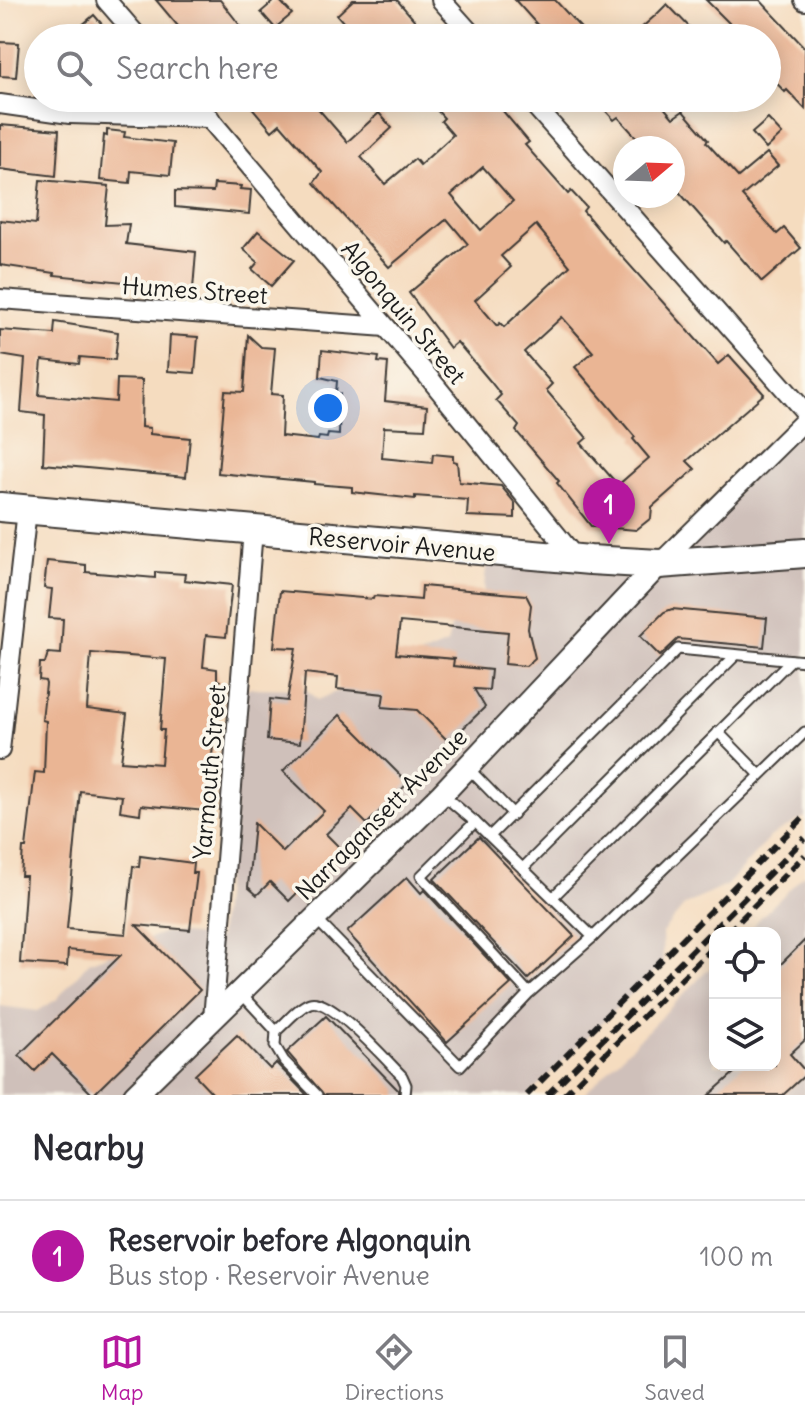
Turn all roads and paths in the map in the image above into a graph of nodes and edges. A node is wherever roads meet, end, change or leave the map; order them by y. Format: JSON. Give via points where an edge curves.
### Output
{"nodes":[{"id":1,"x":106,"y":0,"type":"edge"},
{"id":2,"x":441,"y":0,"type":"edge"},
{"id":3,"x":127,"y":24,"type":"edge"},
{"id":4,"x":462,"y":24,"type":"edge"},
{"id":5,"x":0,"y":104,"type":"edge"},
{"id":6,"x":24,"y":107,"type":"edge"},
{"id":7,"x":56,"y":112,"type":"edge"},
{"id":8,"x":205,"y":112,"type":"edge"},
{"id":9,"x":540,"y":112,"type":"edge"},
{"id":10,"x":210,"y":118,"type":"junction"},
{"id":11,"x":0,"y":299,"type":"edge"},
{"id":12,"x":386,"y":327,"type":"junction"},
{"id":13,"x":805,"y":412,"type":"edge"},
{"id":14,"x":805,"y":420,"type":"edge"},
{"id":15,"x":14,"y":508,"type":"edge"},
{"id":16,"x":253,"y":530,"type":"junction"},
{"id":17,"x":805,"y":553,"type":"edge"},
{"id":18,"x":577,"y":560,"type":"junction"},
{"id":19,"x":659,"y":564,"type":"junction"},
{"id":20,"x":736,"y":655,"type":"junction"},
{"id":21,"x":791,"y":660,"type":"junction"},
{"id":22,"x":805,"y":661,"type":"edge"},
{"id":23,"x":718,"y":732,"type":"junction"},
{"id":24,"x":805,"y":732,"type":"edge"},
{"id":25,"x":0,"y":750,"type":"edge"},
{"id":26,"x":466,"y":766,"type":"junction"},
{"id":27,"x":760,"y":775,"type":"junction"},
{"id":28,"x":442,"y":794,"type":"junction"},
{"id":29,"x":513,"y":814,"type":"junction"},
{"id":30,"x":475,"y":822,"type":"junction"},
{"id":31,"x":490,"y":836,"type":"junction"},
{"id":32,"x":523,"y":868,"type":"junction"},
{"id":33,"x":553,"y":897,"type":"junction"},
{"id":34,"x":315,"y":918,"type":"junction"},
{"id":35,"x":593,"y":937,"type":"junction"},
{"id":36,"x":240,"y":992,"type":"junction"},
{"id":37,"x":529,"y":993,"type":"junction"},
{"id":38,"x":213,"y":1019,"type":"junction"},
{"id":39,"x":276,"y":1031,"type":"junction"},
{"id":40,"x":135,"y":1095,"type":"edge"},
{"id":41,"x":317,"y":1095,"type":"edge"},
{"id":42,"x":405,"y":1095,"type":"edge"}],
"edges":[{"from":1,"to":3,"type":"street"},
{"from":2,"to":4,"type":"street"},
{"from":5,"to":6,"type":"street"},
{"from":7,"to":10,"type":"street"},
{"from":8,"to":10,"type":"street","name":"Algonquin Street"},
{"from":9,"to":13,"type":"street"},
{"from":10,"to":12,"type":"street","name":"Algonquin Street"},
{"from":11,"to":12,"type":"street","name":"Humes Street"},
{"from":12,"to":18,"type":"street","name":"Algonquin Street"},
{"from":14,"to":19,"type":"street"},
{"from":15,"to":16,"type":"main road","name":"Reservoir Avenue"},
{"from":15,"to":25,"type":"street"},
{"from":16,"to":18,"type":"main road","name":"Reservoir Avenue"},
{"from":16,"to":38,"type":"street","name":"Yarmouth Street"},
{"from":17,"to":19,"type":"main road","name":"Reservoir Avenue"},
{"from":18,"to":19,"type":"main road","name":"Reservoir Avenue"},
{"from":19,"to":26,"type":"street","name":"Narragansett Avenue"},
{"from":20,"to":21,"type":"lane"},
{"from":20,"to":29,"type":"lane","via":[[678,649]]},
{"from":20,"to":32,"type":"lane"},
{"from":21,"to":22,"type":"lane"},
{"from":21,"to":23,"type":"lane"},
{"from":23,"to":27,"type":"lane"},
{"from":23,"to":33,"type":"lane"},
{"from":24,"to":27,"type":"lane"},
{"from":26,"to":28,"type":"street","name":"Narragansett Avenue"},
{"from":26,"to":29,"type":"lane"},
{"from":27,"to":35,"type":"lane"},
{"from":28,"to":30,"type":"lane"},
{"from":28,"to":34,"type":"street","name":"Narragansett Avenue"},
{"from":29,"to":31,"type":"lane"},
{"from":30,"to":31,"type":"lane"},
{"from":30,"to":37,"type":"lane","via":[[421,876]]},
{"from":31,"to":32,"type":"lane"},
{"from":32,"to":33,"type":"lane"},
{"from":33,"to":35,"type":"lane"},
{"from":34,"to":36,"type":"street","name":"Narragansett Avenue"},
{"from":34,"to":37,"type":"lane","via":[[460,1066]]},
{"from":35,"to":37,"type":"lane"},
{"from":36,"to":38,"type":"street","name":"Narragansett Avenue"},
{"from":36,"to":39,"type":"lane"},
{"from":38,"to":40,"type":"street","name":"Narragansett Avenue"},
{"from":39,"to":41,"type":"lane","via":[[279,1054]]},
{"from":39,"to":42,"type":"lane","via":[[311,1003],[321,1002],[402,1076]]}]}
